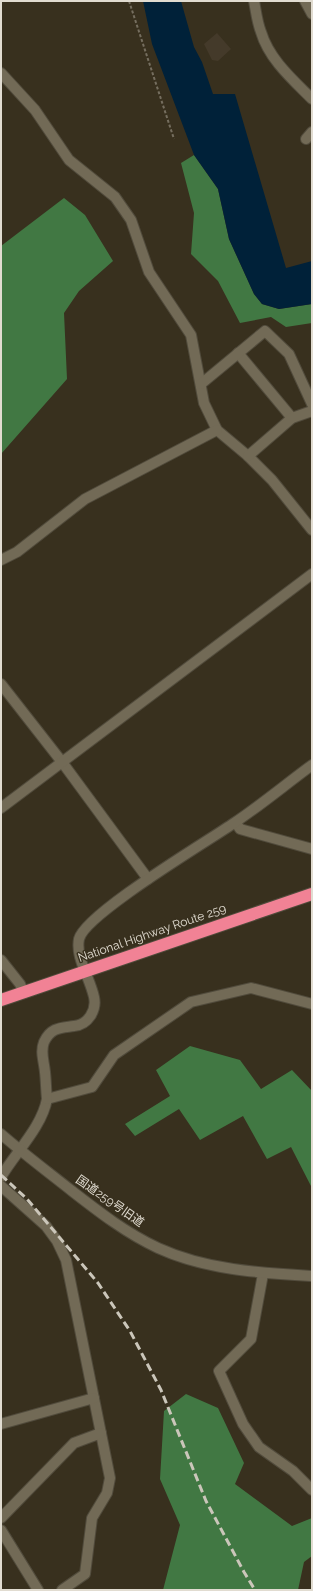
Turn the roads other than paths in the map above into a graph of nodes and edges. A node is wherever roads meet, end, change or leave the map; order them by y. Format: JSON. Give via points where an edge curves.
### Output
{"nodes":[{"id":1,"x":254,"y":1,"type":"edge"},
{"id":2,"x":305,"y":1,"type":"edge"},
{"id":3,"x":312,"y":14,"type":"edge"},
{"id":4,"x":1,"y":73,"type":"edge"},
{"id":5,"x":312,"y":98,"type":"edge"},
{"id":6,"x":238,"y":353,"type":"junction"},
{"id":7,"x":201,"y":384,"type":"junction"},
{"id":8,"x":312,"y":404,"type":"edge"},
{"id":9,"x":312,"y":411,"type":"edge"},
{"id":10,"x":292,"y":418,"type":"junction"},
{"id":11,"x":216,"y":430,"type":"junction"},
{"id":12,"x":248,"y":456,"type":"junction"},
{"id":13,"x":312,"y":530,"type":"edge"},
{"id":14,"x":1,"y":560,"type":"edge"},
{"id":15,"x":312,"y":574,"type":"edge"},
{"id":16,"x":1,"y":684,"type":"edge"},
{"id":17,"x":62,"y":762,"type":"junction"},
{"id":18,"x":312,"y":765,"type":"edge"},
{"id":19,"x":1,"y":808,"type":"edge"},
{"id":20,"x":236,"y":823,"type":"junction"},
{"id":21,"x":312,"y":849,"type":"edge"},
{"id":22,"x":148,"y":879,"type":"junction"},
{"id":23,"x":312,"y":894,"type":"edge"},
{"id":24,"x":1,"y":960,"type":"edge"},
{"id":25,"x":85,"y":971,"type":"junction"},
{"id":26,"x":24,"y":993,"type":"junction"},
{"id":27,"x":1,"y":1000,"type":"edge"},
{"id":28,"x":312,"y":1004,"type":"edge"},
{"id":29,"x":47,"y":1099,"type":"junction"},
{"id":30,"x":1,"y":1134,"type":"edge"},
{"id":31,"x":19,"y":1150,"type":"junction"},
{"id":32,"x":1,"y":1177,"type":"edge"},
{"id":33,"x":1,"y":1186,"type":"edge"},
{"id":34,"x":263,"y":1274,"type":"junction"},
{"id":35,"x":312,"y":1276,"type":"edge"},
{"id":36,"x":94,"y":1398,"type":"junction"},
{"id":37,"x":1,"y":1424,"type":"edge"},
{"id":38,"x":101,"y":1433,"type":"junction"},
{"id":39,"x":312,"y":1490,"type":"edge"},
{"id":40,"x":1,"y":1518,"type":"edge"},
{"id":41,"x":1,"y":1530,"type":"edge"},
{"id":42,"x":38,"y":1590,"type":"edge"},
{"id":43,"x":62,"y":1590,"type":"edge"}],
"edges":[{"from":1,"to":5,"type":"street","via":[[260,31],[266,44],[285,73]]},
{"from":2,"to":3,"type":"street"},
{"from":4,"to":7,"type":"street","via":[[35,110],[69,160],[115,197],[131,220],[149,272],[191,335]]},
{"from":6,"to":7,"type":"street"},
{"from":6,"to":8,"type":"street","via":[[265,331],[289,354]]},
{"from":6,"to":10,"type":"street"},
{"from":7,"to":11,"type":"street","via":[[204,403]]},
{"from":9,"to":10,"type":"street"},
{"from":10,"to":12,"type":"street"},
{"from":11,"to":12,"type":"street"},
{"from":11,"to":14,"type":"street","via":[[85,499],[17,552]]},
{"from":12,"to":13,"type":"street","via":[[272,480]]},
{"from":15,"to":17,"type":"street"},
{"from":16,"to":17,"type":"street"},
{"from":17,"to":19,"type":"street"},
{"from":17,"to":22,"type":"street"},
{"from":18,"to":20,"type":"street"},
{"from":20,"to":21,"type":"street","via":[[240,829]]},
{"from":20,"to":22,"type":"street"},
{"from":22,"to":25,"type":"street","via":[[88,925],[80,938],[80,960]]},
{"from":23,"to":25,"type":"highway","name":"National Highway Route 259"},
{"from":24,"to":26,"type":"street"},
{"from":25,"to":26,"type":"highway","name":"National Highway Route 259"},
{"from":25,"to":29,"type":"street","via":[[94,998],[91,1016],[75,1026],[56,1028],[44,1040],[42,1055]]},
{"from":26,"to":27,"type":"highway","name":"National Highway Route 259"},
{"from":28,"to":29,"type":"street","via":[[251,988],[191,1002],[114,1055],[92,1087]]},
{"from":29,"to":31,"type":"street","via":[[45,1110]]},
{"from":30,"to":31,"type":"street","name":"国道259号旧道"},
{"from":31,"to":32,"type":"street"},
{"from":31,"to":34,"type":"street","name":"国道259号旧道","via":[[114,1223],[158,1248],[194,1261]]},
{"from":33,"to":36,"type":"street","via":[[46,1226],[66,1260]]},
{"from":34,"to":35,"type":"street","name":"国道259号旧道"},
{"from":34,"to":39,"type":"street","via":[[251,1339],[218,1371],[243,1424],[259,1447],[293,1471]]},
{"from":36,"to":37,"type":"street"},
{"from":36,"to":38,"type":"street"},
{"from":38,"to":40,"type":"street","via":[[74,1443]]},
{"from":38,"to":43,"type":"street","via":[[110,1478],[107,1493],[92,1518],[85,1574]]},
{"from":41,"to":42,"type":"street"}]}
